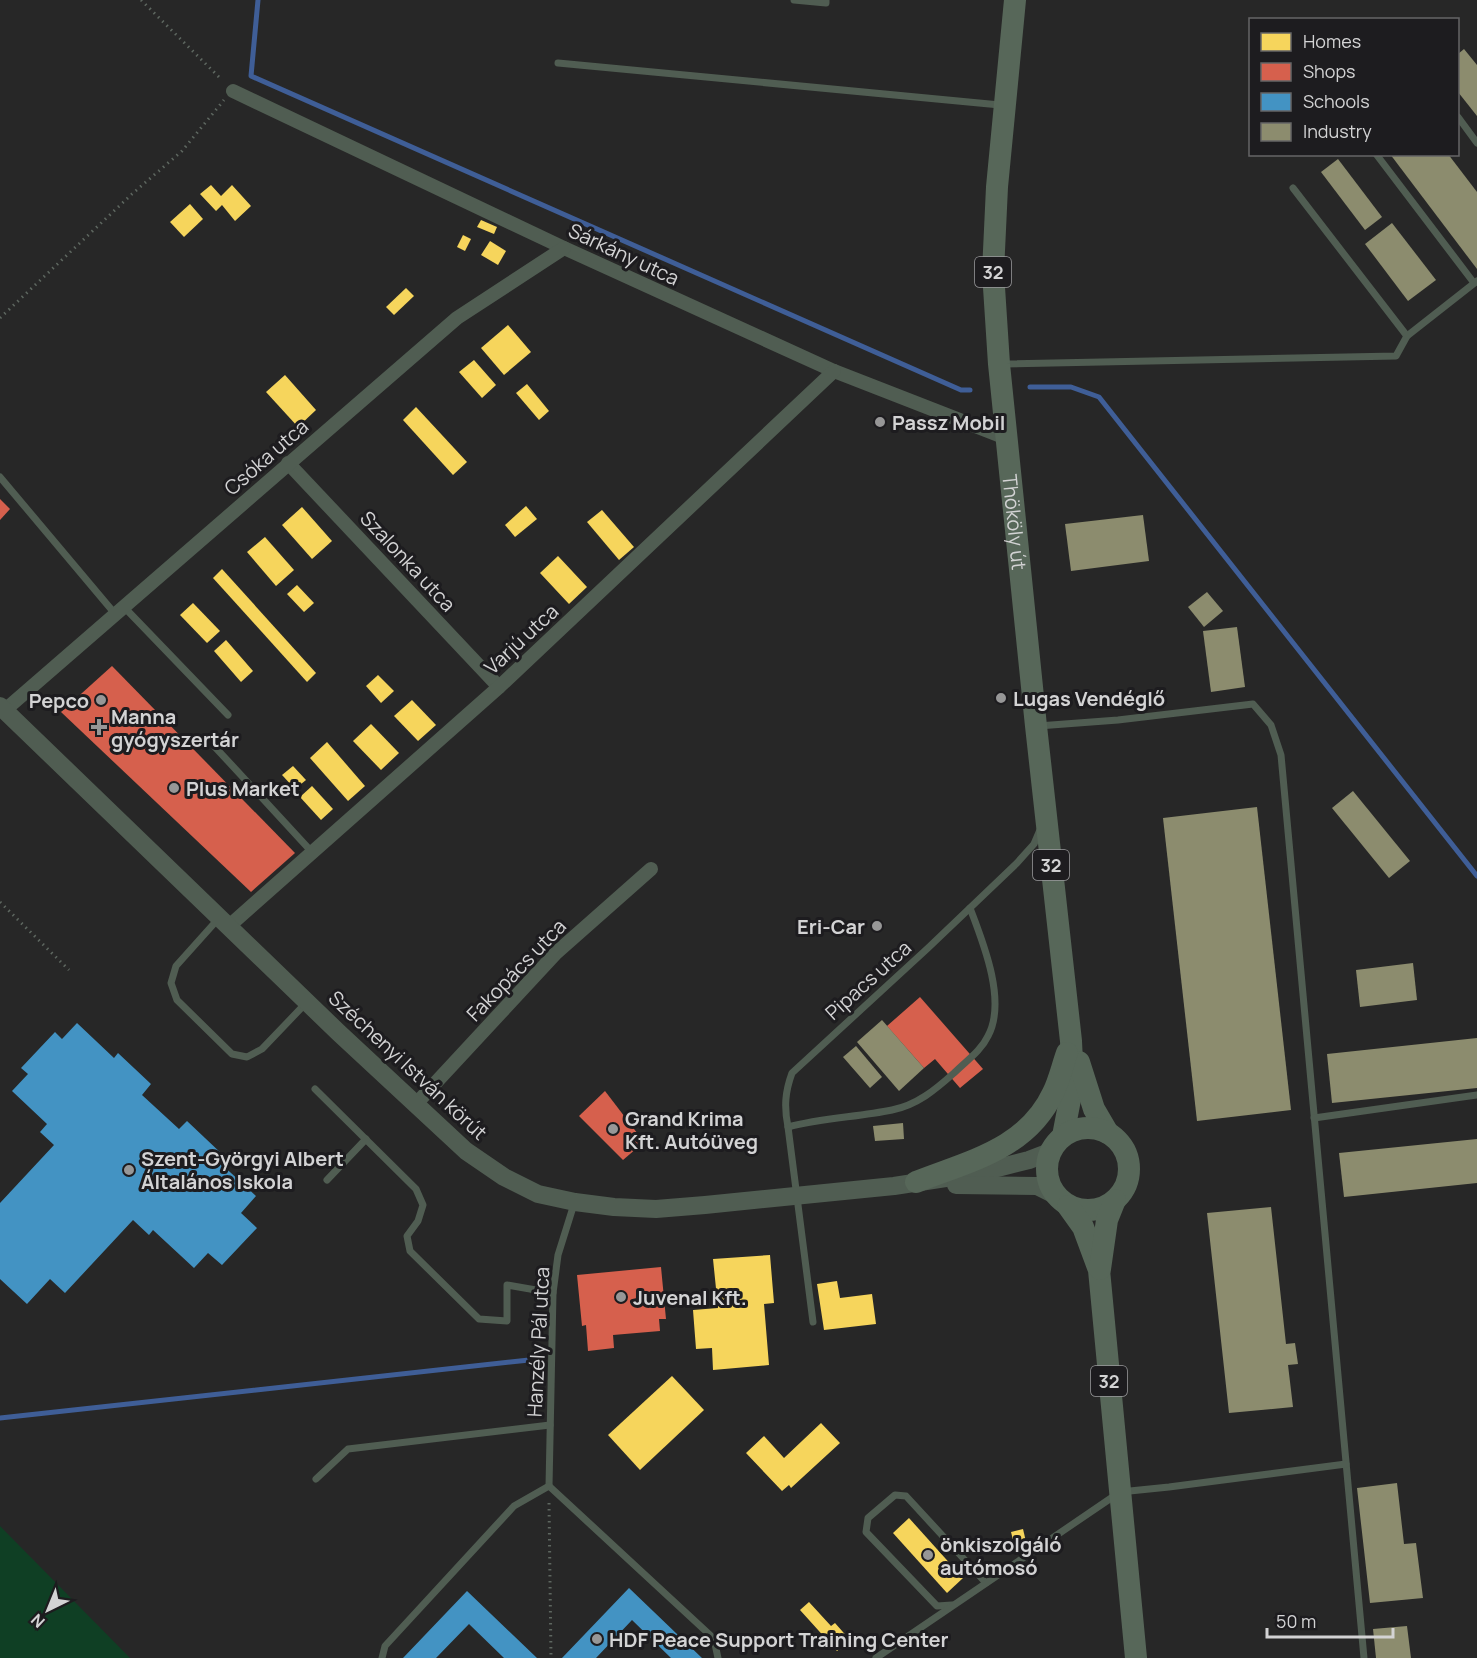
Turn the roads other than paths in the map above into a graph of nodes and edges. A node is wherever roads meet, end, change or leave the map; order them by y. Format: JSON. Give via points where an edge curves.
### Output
{"nodes":[{"id":1,"x":794,"y":0,"type":"edge"},
{"id":2,"x":826,"y":0,"type":"edge"},
{"id":3,"x":1015,"y":0,"type":"edge"},
{"id":4,"x":558,"y":63,"type":"dead end"},
{"id":5,"x":233,"y":91,"type":"road end"},
{"id":6,"x":1005,"y":106,"type":"junction"},
{"id":7,"x":1459,"y":118,"type":"edge"},
{"id":8,"x":1477,"y":143,"type":"edge"},
{"id":9,"x":1378,"y":156,"type":"edge"},
{"id":10,"x":1293,"y":188,"type":"dead end"},
{"id":11,"x":564,"y":248,"type":"junction"},
{"id":12,"x":1476,"y":282,"type":"edge"},
{"id":13,"x":1407,"y":336,"type":"junction"},
{"id":14,"x":999,"y":364,"type":"junction"},
{"id":15,"x":834,"y":371,"type":"junction"},
{"id":16,"x":1006,"y":438,"type":"junction"},
{"id":17,"x":288,"y":463,"type":"junction"},
{"id":18,"x":0,"y":477,"type":"edge"},
{"id":19,"x":120,"y":611,"type":"junction"},
{"id":20,"x":499,"y":687,"type":"junction"},
{"id":21,"x":2,"y":708,"type":"edge"},
{"id":22,"x":228,"y":715,"type":"dead end"},
{"id":23,"x":1036,"y":726,"type":"junction"},
{"id":24,"x":215,"y":747,"type":"dead end"},
{"id":25,"x":1046,"y":817,"type":"junction"},
{"id":26,"x":312,"y":852,"type":"junction"},
{"id":27,"x":651,"y":869,"type":"dead end"},
{"id":28,"x":970,"y":908,"type":"junction"},
{"id":29,"x":223,"y":922,"type":"junction"},
{"id":30,"x":307,"y":1001,"type":"junction"},
{"id":31,"x":1071,"y":1041,"type":"junction"},
{"id":32,"x":315,"y":1089,"type":"dead end"},
{"id":33,"x":1477,"y":1095,"type":"edge"},
{"id":34,"x":415,"y":1105,"type":"junction"},
{"id":35,"x":1314,"y":1118,"type":"junction"},
{"id":36,"x":788,"y":1127,"type":"junction"},
{"id":37,"x":1108,"y":1133,"type":"junction"},
{"id":38,"x":366,"y":1139,"type":"junction"},
{"id":39,"x":1057,"y":1144,"type":"junction"},
{"id":40,"x":327,"y":1180,"type":"dead end"},
{"id":41,"x":905,"y":1184,"type":"junction"},
{"id":42,"x":796,"y":1197,"type":"junction"},
{"id":43,"x":1115,"y":1200,"type":"junction"},
{"id":44,"x":1062,"y":1201,"type":"junction"},
{"id":45,"x":575,"y":1202,"type":"junction"},
{"id":46,"x":1099,"y":1270,"type":"junction"},
{"id":47,"x":553,"y":1293,"type":"junction"},
{"id":48,"x":813,"y":1322,"type":"dead end"},
{"id":49,"x":550,"y":1425,"type":"junction"},
{"id":50,"x":1346,"y":1464,"type":"junction"},
{"id":51,"x":316,"y":1479,"type":"dead end"},
{"id":52,"x":549,"y":1486,"type":"junction"},
{"id":53,"x":1120,"y":1492,"type":"junction"},
{"id":54,"x":986,"y":1583,"type":"junction"},
{"id":55,"x":952,"y":1605,"type":"junction"},
{"id":56,"x":382,"y":1658,"type":"edge"},
{"id":57,"x":718,"y":1658,"type":"edge"},
{"id":58,"x":876,"y":1658,"type":"edge"},
{"id":59,"x":1136,"y":1658,"type":"edge"},
{"id":60,"x":1364,"y":1658,"type":"edge"}],
"edges":[{"from":1,"to":2,"type":"lane"},
{"from":3,"to":6,"type":"main road","name":"Thököly út","number":"32"},
{"from":4,"to":6,"type":"lane"},
{"from":5,"to":11,"type":"street","name":"Sárkány utca"},
{"from":6,"to":14,"type":"main road","name":"Thököly út","number":"32","via":[[993,272]]},
{"from":7,"to":8,"type":"lane"},
{"from":9,"to":12,"type":"lane"},
{"from":10,"to":13,"type":"lane"},
{"from":11,"to":15,"type":"street","name":"Sárkány utca"},
{"from":11,"to":17,"type":"street","name":"Csóka utca","via":[[457,318]]},
{"from":12,"to":13,"type":"lane"},
{"from":13,"to":14,"type":"lane","via":[[1396,356]]},
{"from":14,"to":16,"type":"main road","name":"Thököly út","number":"32"},
{"from":15,"to":16,"type":"street","name":"Sárkány utca"},
{"from":15,"to":20,"type":"street","name":"Varjú utca"},
{"from":16,"to":23,"type":"main road","name":"Thököly út","number":"32"},
{"from":17,"to":19,"type":"street","name":"Csóka utca"},
{"from":17,"to":20,"type":"street","name":"Szalonka utca"},
{"from":18,"to":19,"type":"lane"},
{"from":19,"to":21,"type":"street","name":"Csóka utca"},
{"from":19,"to":22,"type":"lane"},
{"from":20,"to":26,"type":"street","name":"Varjú utca"},
{"from":21,"to":29,"type":"street","name":"Széchenyi István körút"},
{"from":23,"to":25,"type":"main road","name":"Thököly út","number":"32"},
{"from":23,"to":35,"type":"lane","via":[[1253,704],[1271,725],[1281,754]]},
{"from":24,"to":26,"type":"lane"},
{"from":25,"to":28,"type":"lane","name":"Pipacs utca","via":[[1034,844]]},
{"from":25,"to":31,"type":"main road","name":"Thököly út","number":"32"},
{"from":26,"to":29,"type":"street","name":"Varjú utca"},
{"from":27,"to":34,"type":"street","name":"Fakopács utca","via":[[556,953]]},
{"from":28,"to":36,"type":"lane","name":"Pipacs utca","via":[[792,1073],[784,1110]]},
{"from":28,"to":36,"type":"lane","via":[[985,947],[994,991],[994,1016],[981,1047],[935,1090],[915,1102],[893,1110]]},
{"from":29,"to":30,"type":"street","name":"Széchenyi István körút"},
{"from":29,"to":30,"type":"lane","via":[[176,966],[171,983],[177,1000],[232,1054],[247,1057],[262,1049]]},
{"from":30,"to":34,"type":"street","name":"Széchenyi István körút"},
{"from":31,"to":37,"type":"main road","name":"Thököly út","number":"32","via":[[1094,1109]]},
{"from":31,"to":39,"type":"main road","name":"Thököly út","number":"32","via":[[1073,1084]]},
{"from":31,"to":41,"type":"main road","via":[[1053,1094],[1020,1136],[993,1153]]},
{"from":32,"to":38,"type":"lane"},
{"from":33,"to":35,"type":"lane"},
{"from":34,"to":45,"type":"street","name":"Széchenyi István körút","via":[[466,1151],[504,1177],[538,1194]]},
{"from":35,"to":50,"type":"lane"},
{"from":36,"to":42,"type":"lane","name":"Pipacs utca"},
{"from":37,"to":39,"type":"main road","via":[[1083,1129]]},
{"from":37,"to":43,"type":"main road","name":"Thököly út","number":"32","via":[[1123,1149],[1129,1171]]},
{"from":38,"to":40,"type":"lane"},
{"from":38,"to":47,"type":"lane","via":[[416,1189],[423,1205],[407,1236],[410,1251],[479,1319],[507,1321],[507,1284]]},
{"from":39,"to":41,"type":"street","name":"Széchenyi István körút","via":[[1029,1160],[978,1173]]},
{"from":39,"to":44,"type":"main road","name":"Thököly út","number":"32","via":[[1046,1166],[1048,1182]]},
{"from":41,"to":42,"type":"street","name":"Széchenyi István körút"},
{"from":41,"to":44,"type":"street","name":"Széchenyi István körút","via":[[1037,1185]]},
{"from":42,"to":45,"type":"street","name":"Széchenyi István körút","via":[[656,1209]]},
{"from":42,"to":48,"type":"lane","name":"Pipacs utca"},
{"from":43,"to":44,"type":"main road","via":[[1101,1209],[1084,1211]]},
{"from":43,"to":46,"type":"main road","number":"32","via":[[1107,1220]]},
{"from":44,"to":46,"type":"main road","number":"32","via":[[1083,1227]]},
{"from":45,"to":47,"type":"lane","name":"Hanzély Pál utca","via":[[558,1255]]},
{"from":46,"to":53,"type":"main road","number":"32"},
{"from":47,"to":49,"type":"lane","name":"Hanzély Pál utca"},
{"from":49,"to":51,"type":"lane","via":[[348,1449]]},
{"from":49,"to":52,"type":"lane","name":"Hanzély Pál utca"},
{"from":50,"to":53,"type":"lane"},
{"from":50,"to":60,"type":"lane"},
{"from":52,"to":56,"type":"lane","via":[[514,1506],[385,1646]]},
{"from":52,"to":57,"type":"lane","via":[[710,1635]]},
{"from":53,"to":54,"type":"lane"},
{"from":53,"to":59,"type":"main road","number":"32"},
{"from":54,"to":55,"type":"lane"},
{"from":54,"to":55,"type":"lane","via":[[906,1496],[895,1495],[868,1518],[866,1532],[937,1606]]},
{"from":55,"to":58,"type":"lane"}]}
